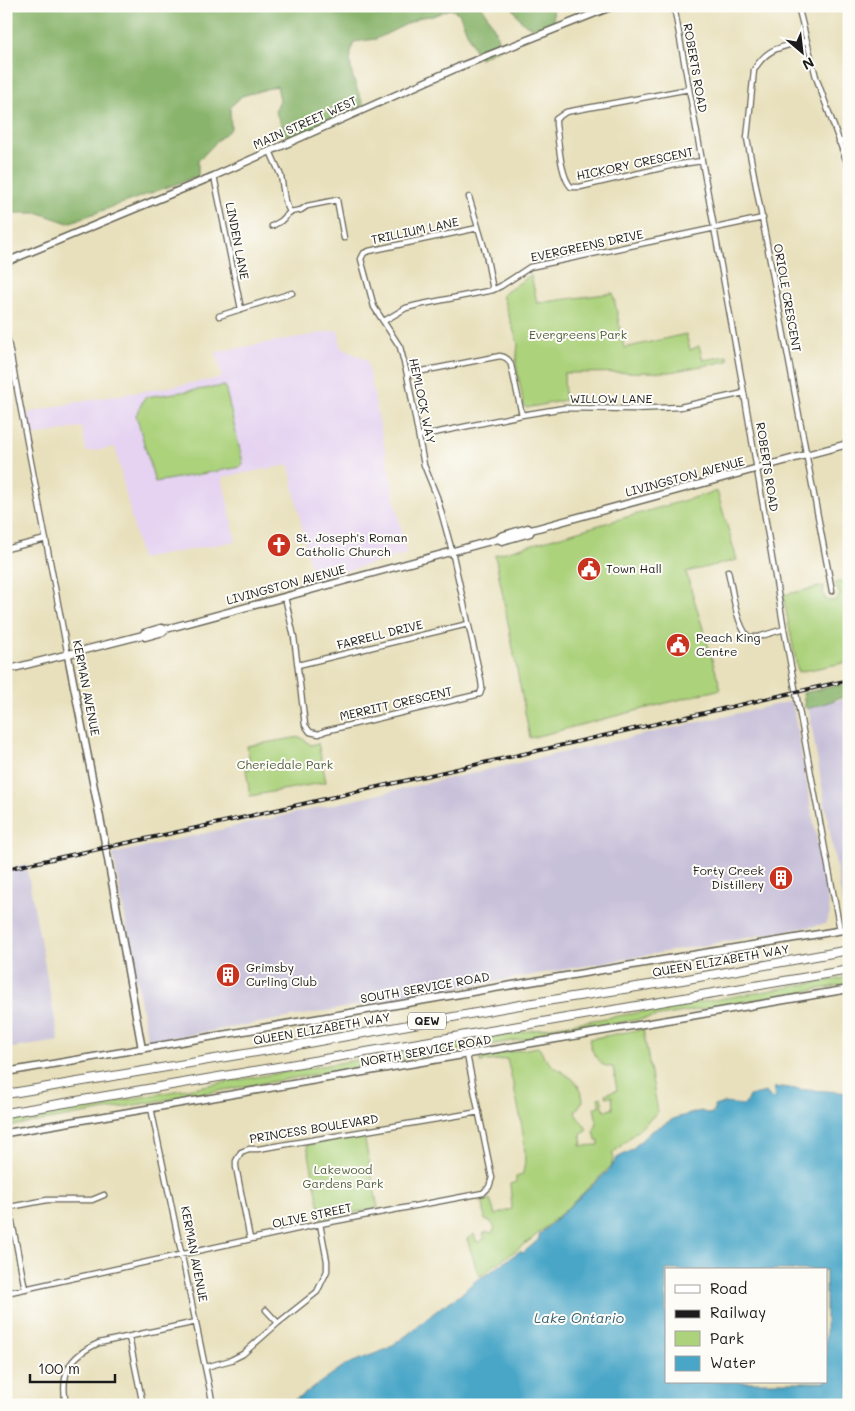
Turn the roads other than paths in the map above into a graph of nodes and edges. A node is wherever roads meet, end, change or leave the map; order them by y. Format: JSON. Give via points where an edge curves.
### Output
{"nodes":[{"id":1,"x":613,"y":6,"type":"edge"},
{"id":2,"x":674,"y":6,"type":"edge"},
{"id":3,"x":798,"y":6,"type":"edge"},
{"id":4,"x":806,"y":41,"type":"junction"},
{"id":5,"x":690,"y":89,"type":"junction"},
{"id":6,"x":849,"y":140,"type":"edge"},
{"id":7,"x":839,"y":142,"type":"junction"},
{"id":8,"x":270,"y":151,"type":"junction"},
{"id":9,"x":702,"y":160,"type":"junction"},
{"id":10,"x":849,"y":168,"type":"edge"},
{"id":11,"x":214,"y":176,"type":"junction"},
{"id":12,"x":469,"y":197,"type":"dead end"},
{"id":13,"x":290,"y":212,"type":"junction"},
{"id":14,"x":762,"y":218,"type":"junction"},
{"id":15,"x":272,"y":226,"type":"dead end"},
{"id":16,"x":478,"y":228,"type":"junction"},
{"id":17,"x":714,"y":229,"type":"junction"},
{"id":18,"x":344,"y":238,"type":"dead end"},
{"id":19,"x":361,"y":259,"type":"joint"},
{"id":20,"x":6,"y":262,"type":"edge"},
{"id":21,"x":493,"y":290,"type":"junction"},
{"id":22,"x":292,"y":293,"type":"dead end"},
{"id":23,"x":241,"y":309,"type":"junction"},
{"id":24,"x":219,"y":316,"type":"dead end"},
{"id":25,"x":384,"y":321,"type":"junction"},
{"id":26,"x":6,"y":331,"type":"edge"},
{"id":27,"x":407,"y":374,"type":"junction"},
{"id":28,"x":744,"y":393,"type":"junction"},
{"id":29,"x":522,"y":415,"type":"junction"},
{"id":30,"x":419,"y":436,"type":"junction"},
{"id":31,"x":847,"y":444,"type":"edge"},
{"id":32,"x":806,"y":456,"type":"junction"},
{"id":33,"x":757,"y":469,"type":"junction"},
{"id":34,"x":46,"y":539,"type":"junction"},
{"id":35,"x":6,"y":549,"type":"edge"},
{"id":36,"x":452,"y":552,"type":"junction"},
{"id":37,"x":728,"y":571,"type":"dead end"},
{"id":38,"x":832,"y":591,"type":"dead end"},
{"id":39,"x":285,"y":597,"type":"junction"},
{"id":40,"x":468,"y":624,"type":"junction"},
{"id":41,"x":784,"y":630,"type":"junction"},
{"id":42,"x":68,"y":656,"type":"junction"},
{"id":43,"x":298,"y":666,"type":"junction"},
{"id":44,"x":6,"y":670,"type":"edge"},
{"id":45,"x":849,"y":929,"type":"edge"},
{"id":46,"x":840,"y":930,"type":"junction"},
{"id":47,"x":849,"y":950,"type":"edge"},
{"id":48,"x":849,"y":970,"type":"edge"},
{"id":49,"x":849,"y":990,"type":"edge"},
{"id":50,"x":142,"y":1049,"type":"junction"},
{"id":51,"x":467,"y":1055,"type":"junction"},
{"id":52,"x":6,"y":1072,"type":"edge"},
{"id":53,"x":6,"y":1094,"type":"edge"},
{"id":54,"x":151,"y":1108,"type":"junction"},
{"id":55,"x":479,"y":1112,"type":"junction"},
{"id":56,"x":6,"y":1113,"type":"edge"},
{"id":57,"x":6,"y":1133,"type":"edge"},
{"id":58,"x":6,"y":1191,"type":"edge"},
{"id":59,"x":104,"y":1195,"type":"dead end"},
{"id":60,"x":10,"y":1207,"type":"junction"},
{"id":61,"x":320,"y":1224,"type":"junction"},
{"id":62,"x":250,"y":1239,"type":"junction"},
{"id":63,"x":183,"y":1254,"type":"junction"},
{"id":64,"x":25,"y":1289,"type":"junction"},
{"id":65,"x":6,"y":1293,"type":"edge"},
{"id":66,"x":266,"y":1310,"type":"dead end"},
{"id":67,"x":196,"y":1322,"type":"junction"},
{"id":68,"x":278,"y":1323,"type":"junction"},
{"id":69,"x":129,"y":1337,"type":"junction"},
{"id":70,"x":206,"y":1368,"type":"junction"},
{"id":71,"x":66,"y":1405,"type":"edge"},
{"id":72,"x":143,"y":1405,"type":"edge"},
{"id":73,"x":213,"y":1405,"type":"edge"}],
"edges":[{"from":1,"to":8,"type":"street","name":"MAIN STREET WEST","via":[[459,67]]},
{"from":2,"to":5,"type":"street","name":"ROBERTS ROAD"},
{"from":3,"to":4,"type":"street"},
{"from":4,"to":7,"type":"street"},
{"from":4,"to":14,"type":"street","name":"ORIOLE CRESCENT","via":[[766,54],[754,70],[747,138]]},
{"from":5,"to":9,"type":"street","name":"ROBERTS ROAD"},
{"from":5,"to":9,"type":"street","name":"HICKORY CRESCENT","via":[[566,112],[559,116],[556,125],[563,169],[571,187],[580,187]]},
{"from":6,"to":7,"type":"street"},
{"from":7,"to":10,"type":"street"},
{"from":8,"to":11,"type":"street","name":"MAIN STREET WEST"},
{"from":8,"to":13,"type":"street","via":[[281,176]]},
{"from":9,"to":17,"type":"street","name":"ROBERTS ROAD"},
{"from":11,"to":20,"type":"street","name":"MAIN STREET WEST"},
{"from":11,"to":23,"type":"street","name":"LINDEN LANE"},
{"from":12,"to":16,"type":"street"},
{"from":13,"to":15,"type":"street"},
{"from":13,"to":18,"type":"street","via":[[337,200]]},
{"from":14,"to":17,"type":"street","name":"EVERGREENS DRIVE"},
{"from":14,"to":32,"type":"street","name":"ORIOLE CRESCENT"},
{"from":16,"to":19,"type":"street","name":"TRILLIUM LANE","via":[[369,251]]},
{"from":16,"to":21,"type":"street"},
{"from":17,"to":21,"type":"street","name":"EVERGREENS DRIVE","via":[[530,267]]},
{"from":17,"to":28,"type":"street","name":"ROBERTS ROAD"},
{"from":19,"to":25,"type":"street","name":"HEMLOCK WAY","via":[[374,307]]},
{"from":21,"to":25,"type":"street","name":"EVERGREENS DRIVE","via":[[406,308]]},
{"from":22,"to":23,"type":"street"},
{"from":23,"to":24,"type":"street"},
{"from":25,"to":27,"type":"street","name":"HEMLOCK WAY","via":[[400,347]]},
{"from":26,"to":34,"type":"street","name":"KERMAN AVENUE"},
{"from":27,"to":29,"type":"street","via":[[505,357],[510,360]]},
{"from":27,"to":30,"type":"street","name":"HEMLOCK WAY"},
{"from":28,"to":29,"type":"street","name":"WILLOW LANE","via":[[680,407],[575,408]]},
{"from":28,"to":33,"type":"street","name":"ROBERTS ROAD"},
{"from":29,"to":30,"type":"street","name":"WILLOW LANE"},
{"from":30,"to":36,"type":"street","name":"HEMLOCK WAY","via":[[424,465],[437,497]]},
{"from":31,"to":32,"type":"street","name":"LIVINGSTON AVENUE"},
{"from":32,"to":33,"type":"street","name":"LIVINGSTON AVENUE"},
{"from":32,"to":38,"type":"street","name":"ORIOLE CRESCENT"},
{"from":33,"to":36,"type":"street","name":"LIVINGSTON AVENUE","via":[[532,530],[519,530]]},
{"from":33,"to":41,"type":"street","name":"ROBERTS ROAD"},
{"from":34,"to":35,"type":"street"},
{"from":34,"to":42,"type":"street","name":"KERMAN AVENUE"},
{"from":36,"to":39,"type":"street","name":"LIVINGSTON AVENUE"},
{"from":36,"to":40,"type":"street","name":"MERRITT CRESCENT"},
{"from":37,"to":41,"type":"street","via":[[739,617],[748,637]]},
{"from":39,"to":42,"type":"street","name":"LIVINGSTON AVENUE","via":[[144,632],[143,635]]},
{"from":39,"to":43,"type":"street","name":"MERRITT CRESCENT"},
{"from":40,"to":43,"type":"street","name":"FARRELL DRIVE"},
{"from":40,"to":43,"type":"street","name":"MERRITT CRESCENT","via":[[482,688],[475,696],[319,734],[310,732],[305,725]]},
{"from":41,"to":46,"type":"street","name":"ROBERTS ROAD"},
{"from":42,"to":44,"type":"street","name":"LIVINGSTON AVENUE"},
{"from":42,"to":50,"type":"street","name":"KERMAN AVENUE"},
{"from":45,"to":46,"type":"street","name":"SOUTH SERVICE ROAD"},
{"from":46,"to":50,"type":"street","name":"SOUTH SERVICE ROAD"},
{"from":47,"to":53,"type":"highway","name":"QUEEN ELIZABETH WAY","number":"QEW"},
{"from":48,"to":56,"type":"highway","number":"QEW"},
{"from":49,"to":51,"type":"street","name":"NORTH SERVICE ROAD"},
{"from":50,"to":52,"type":"street","name":"SOUTH SERVICE ROAD"},
{"from":51,"to":54,"type":"street","name":"NORTH SERVICE ROAD"},
{"from":51,"to":55,"type":"street","name":"OLIVE STREET"},
{"from":54,"to":57,"type":"street","name":"NORTH SERVICE ROAD"},
{"from":54,"to":63,"type":"street","name":"KERMAN AVENUE"},
{"from":55,"to":61,"type":"street","name":"OLIVE STREET","via":[[492,1178],[487,1190],[471,1196]]},
{"from":55,"to":62,"type":"street","name":"PRINCESS BOULEVARD","via":[[241,1152],[236,1167]]},
{"from":58,"to":60,"type":"street"},
{"from":59,"to":60,"type":"street","via":[[92,1200],[47,1200]]},
{"from":60,"to":64,"type":"street"},
{"from":61,"to":62,"type":"street","name":"OLIVE STREET"},
{"from":61,"to":68,"type":"street","via":[[327,1261],[323,1283]]},
{"from":62,"to":63,"type":"street","name":"OLIVE STREET"},
{"from":63,"to":64,"type":"street","name":"OLIVE STREET"},
{"from":63,"to":67,"type":"street","name":"KERMAN AVENUE"},
{"from":64,"to":65,"type":"street","name":"OLIVE STREET"},
{"from":66,"to":68,"type":"street"},
{"from":67,"to":69,"type":"street"},
{"from":67,"to":70,"type":"street","name":"KERMAN AVENUE"},
{"from":68,"to":70,"type":"street","via":[[243,1354]]},
{"from":69,"to":71,"type":"street","via":[[99,1343],[79,1355],[66,1372],[63,1389]]},
{"from":69,"to":72,"type":"street"},
{"from":70,"to":73,"type":"street","name":"KERMAN AVENUE"}]}
